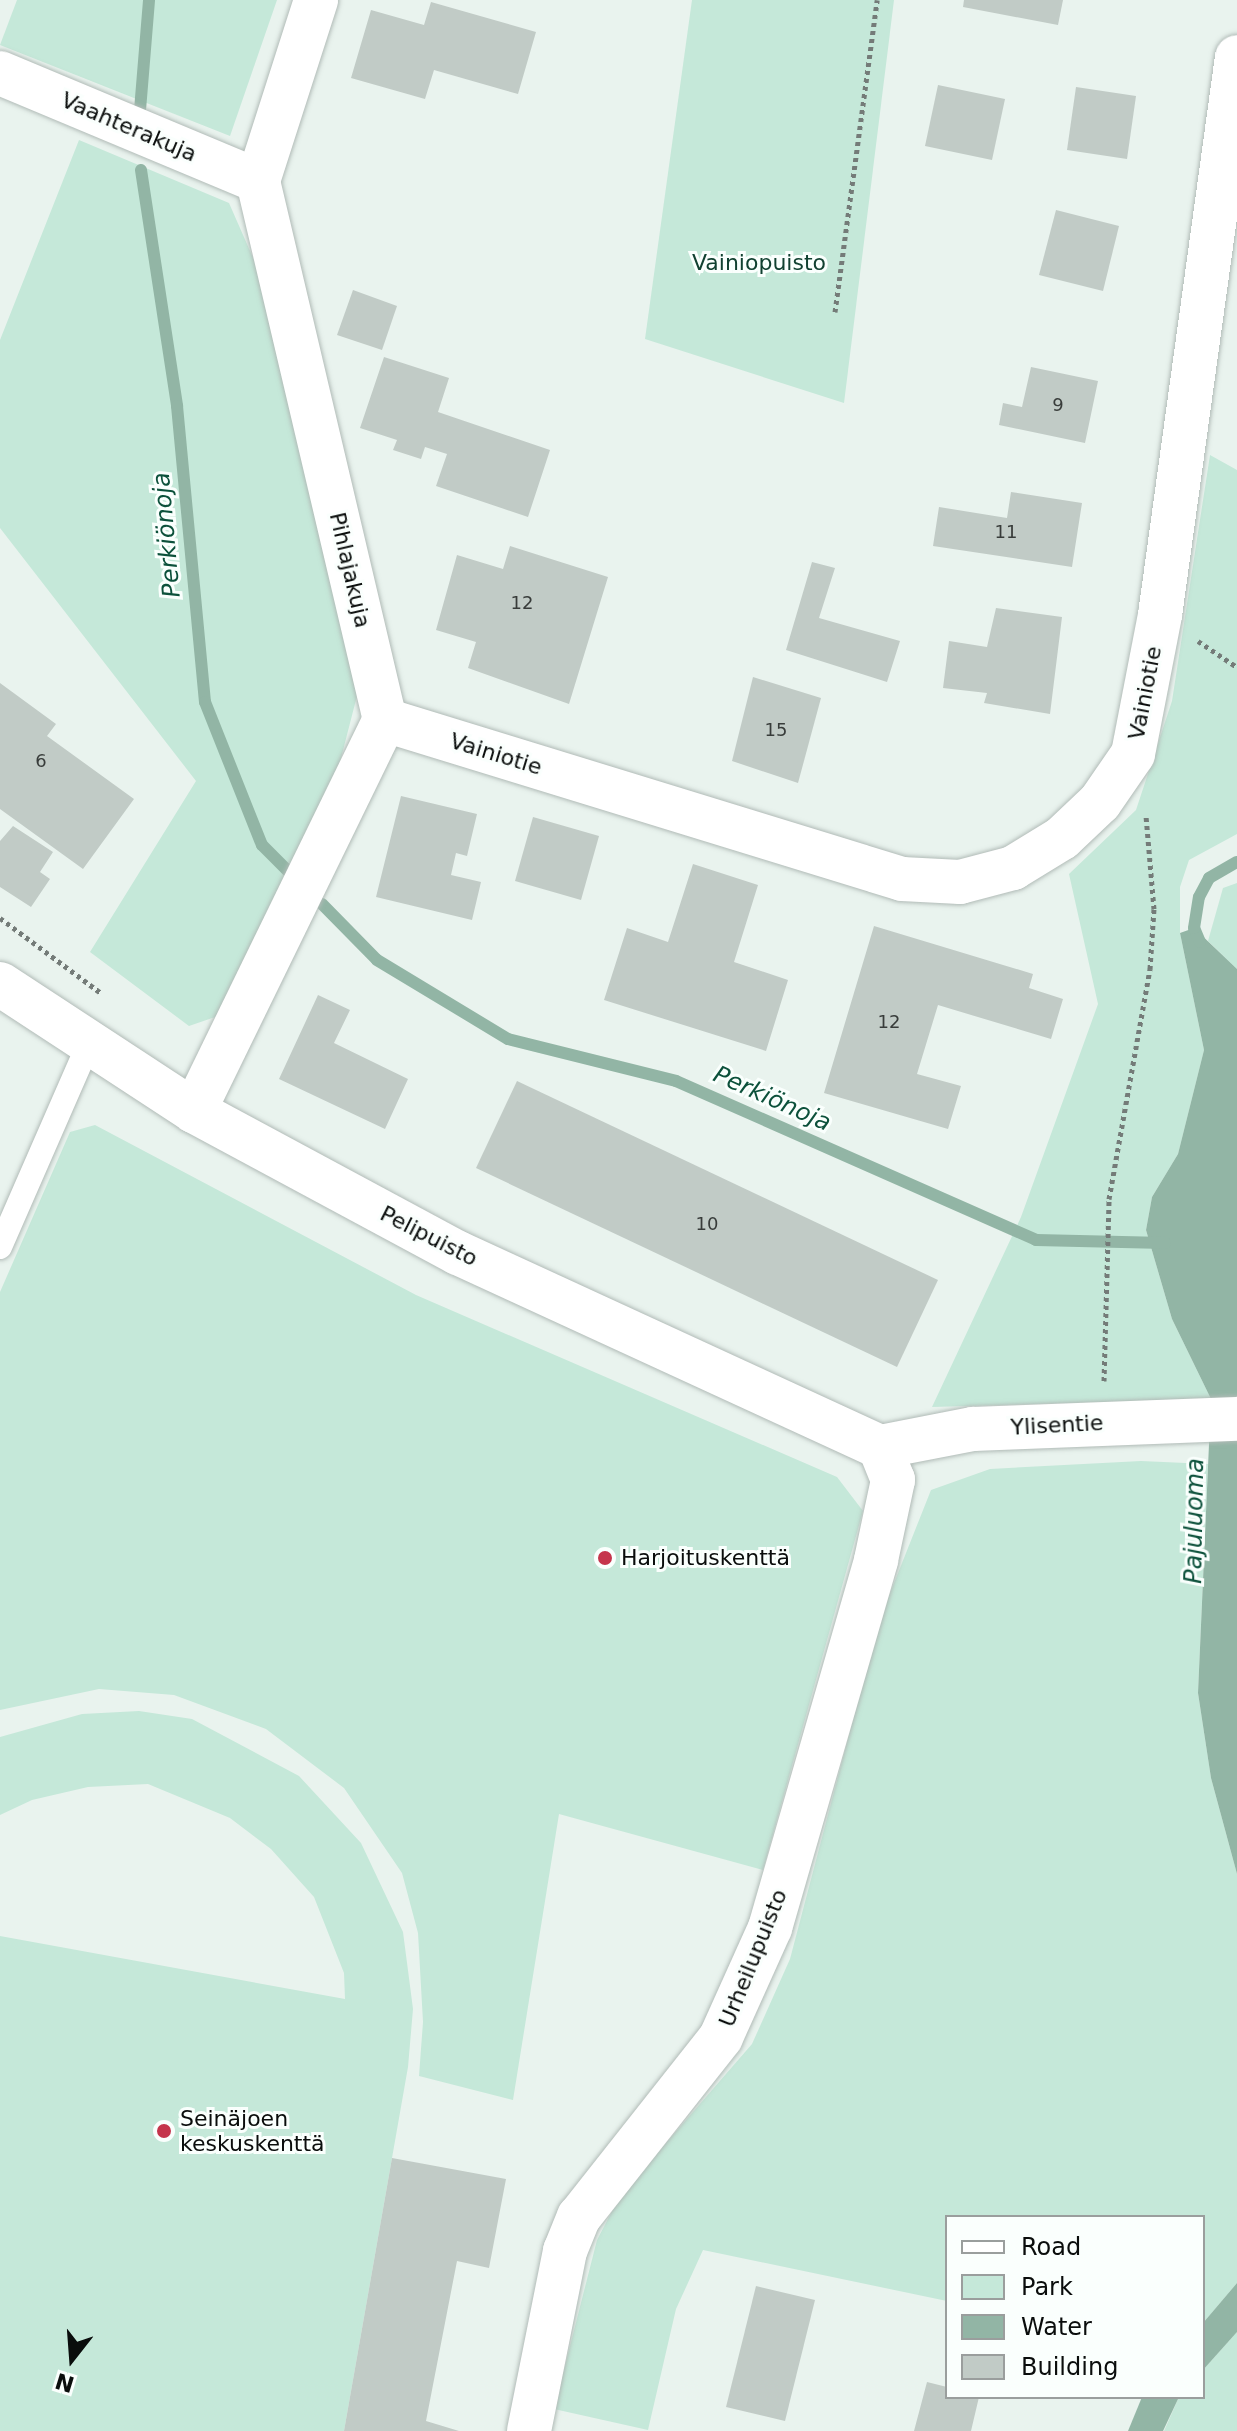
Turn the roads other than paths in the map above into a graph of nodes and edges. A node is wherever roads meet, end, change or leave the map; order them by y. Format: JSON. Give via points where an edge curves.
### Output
{"nodes":[{"id":1,"x":316,"y":0,"type":"edge"},
{"id":2,"x":0,"y":73,"type":"edge"},
{"id":3,"x":1235,"y":83,"type":"edge"},
{"id":4,"x":258,"y":181,"type":"junction"},
{"id":5,"x":385,"y":720,"type":"junction"},
{"id":6,"x":0,"y":984,"type":"edge"},
{"id":7,"x":88,"y":1046,"type":"junction"},
{"id":8,"x":194,"y":1111,"type":"junction"},
{"id":9,"x":0,"y":1247,"type":"edge"},
{"id":10,"x":1237,"y":1419,"type":"edge"},
{"id":11,"x":880,"y":1447,"type":"junction"},
{"id":12,"x":529,"y":2431,"type":"edge"}],
"edges":[{"from":1,"to":4,"type":"street"},
{"from":2,"to":4,"type":"street","name":"Vaahterakuja"},
{"from":3,"to":5,"type":"street","name":"Vainiotie","via":[[1160,615],[1133,754],[1100,802],[1062,838],[1013,868],[960,882],[902,879]]},
{"from":4,"to":5,"type":"street","name":"Pihlajakuja"},
{"from":5,"to":8,"type":"street"},
{"from":6,"to":7,"type":"street","name":"Pelipuisto"},
{"from":7,"to":8,"type":"street","name":"Pelipuisto"},
{"from":7,"to":9,"type":"lane"},
{"from":8,"to":11,"type":"street","name":"Pelipuisto","via":[[458,1253]]},
{"from":10,"to":11,"type":"street","name":"Ylisentie","via":[[973,1429]]},
{"from":11,"to":12,"type":"street","name":"Urheilupuisto","via":[[893,1480],[876,1560],[770,1928],[721,2037],[579,2217],[565,2251]]}]}
